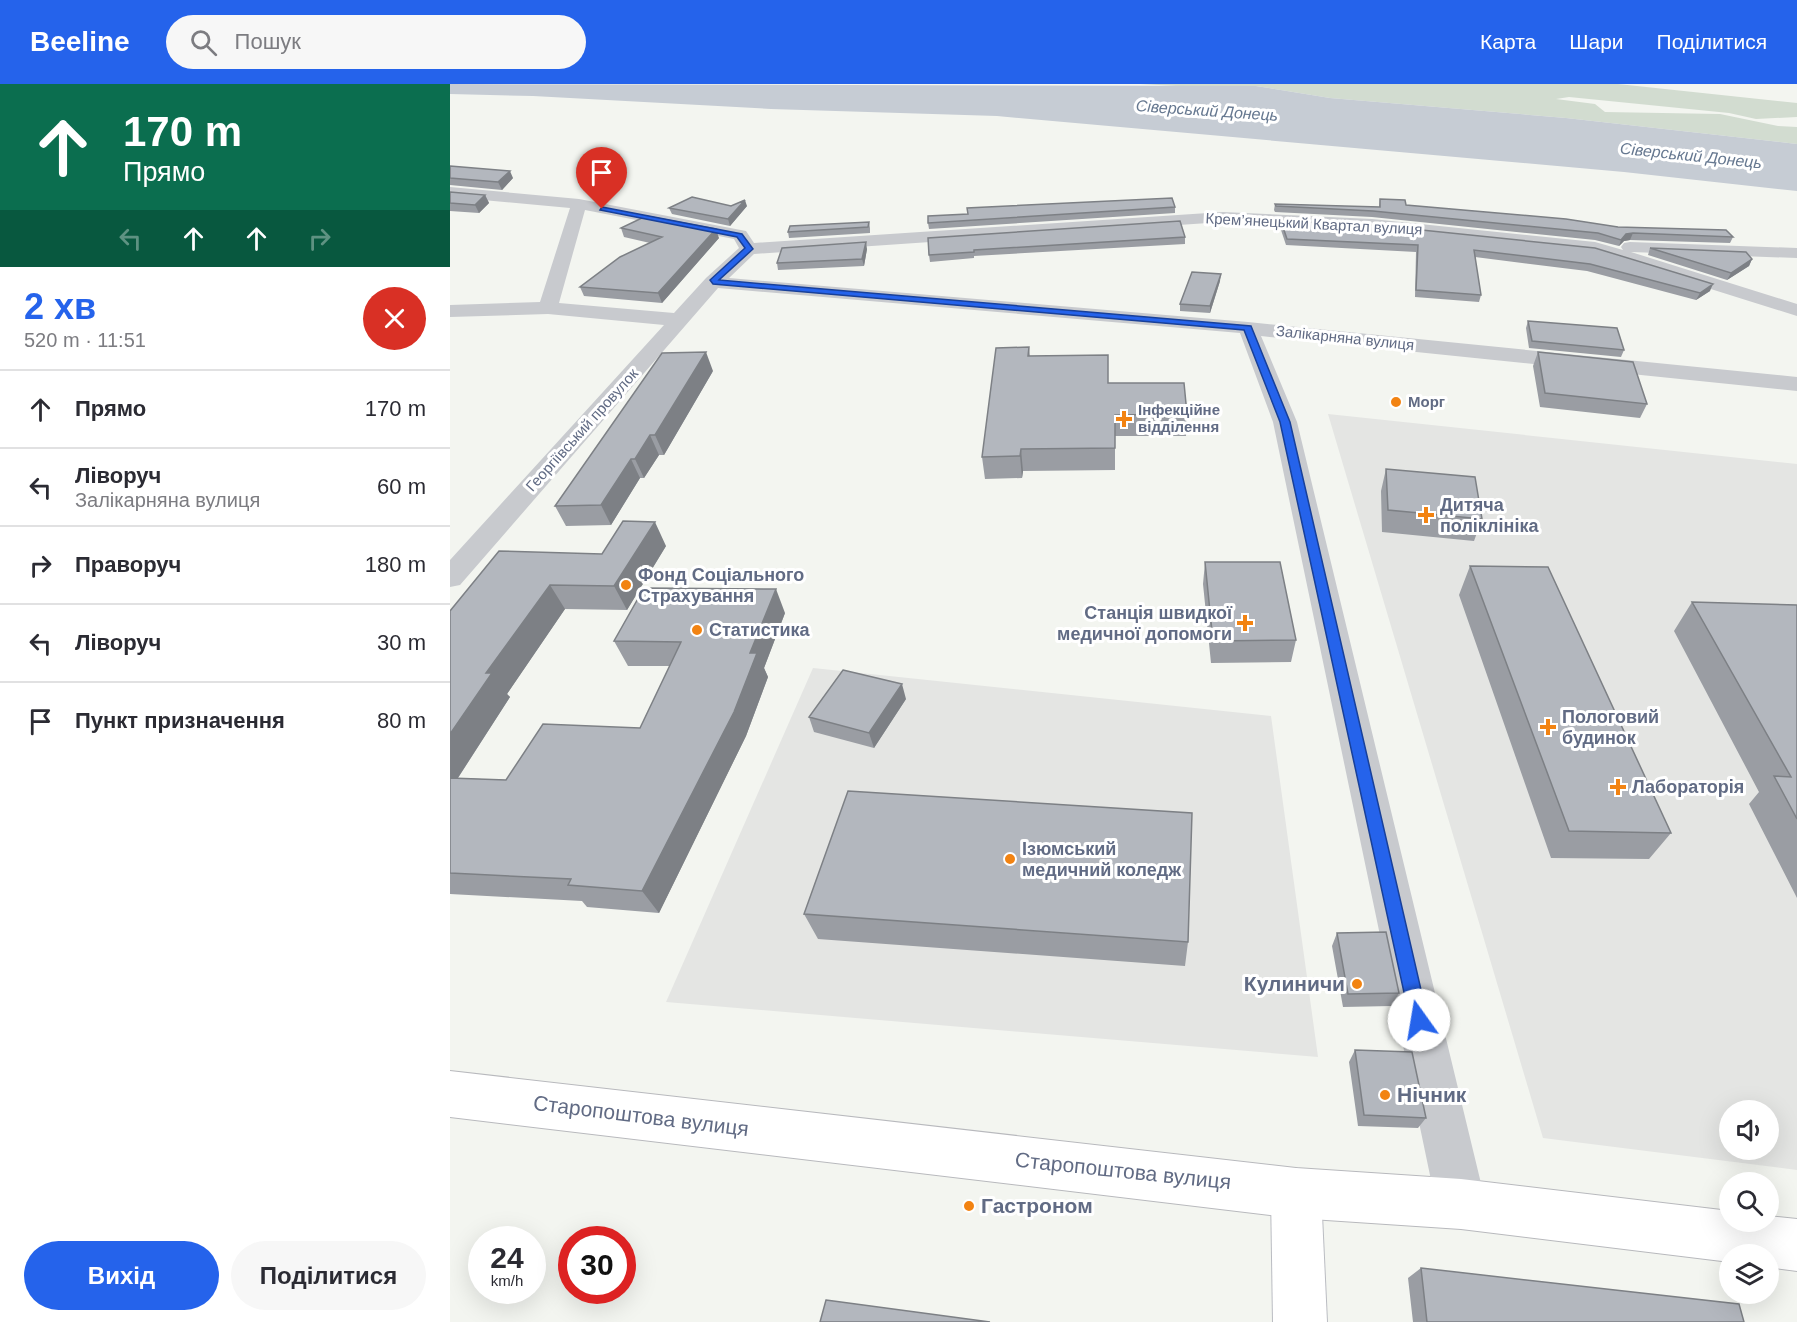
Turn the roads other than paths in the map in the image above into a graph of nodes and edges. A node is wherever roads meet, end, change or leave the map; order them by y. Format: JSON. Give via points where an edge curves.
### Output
{"nodes":[{"id":1,"x":450,"y":192,"type":"edge"},
{"id":2,"x":579,"y":204,"type":"junction"},
{"id":3,"x":1595,"y":247,"type":"junction"},
{"id":4,"x":749,"y":249,"type":"junction"},
{"id":5,"x":1797,"y":253,"type":"edge"},
{"id":6,"x":713,"y":282,"type":"junction"},
{"id":7,"x":548,"y":308,"type":"junction"},
{"id":8,"x":1797,"y":310,"type":"edge"},
{"id":9,"x":450,"y":311,"type":"edge"},
{"id":10,"x":681,"y":320,"type":"junction"},
{"id":11,"x":1248,"y":328,"type":"junction"},
{"id":12,"x":1797,"y":384,"type":"edge"},
{"id":13,"x":450,"y":578,"type":"edge"},
{"id":14,"x":450,"y":1094,"type":"edge"},
{"id":15,"x":1296,"y":1193,"type":"junction"},
{"id":16,"x":1461,"y":1204,"type":"junction"},
{"id":17,"x":1797,"y":1245,"type":"edge"},
{"id":18,"x":1300,"y":1322,"type":"edge"}],
"edges":[{"from":1,"to":2,"type":"street"},
{"from":2,"to":4,"type":"street","via":[[740,235]]},
{"from":2,"to":7,"type":"street"},
{"from":3,"to":4,"type":"street","name":"Крем’янецький Квартал вулиця","via":[[1372,224],[1222,217]]},
{"from":3,"to":5,"type":"street"},
{"from":3,"to":8,"type":"street","name":"Крем’янецький Квартал вулиця"},
{"from":4,"to":6,"type":"street"},
{"from":6,"to":10,"type":"street","name":"Георгіївський провулок"},
{"from":6,"to":11,"type":"street","name":"Залікарняна вулиця"},
{"from":7,"to":9,"type":"street"},
{"from":7,"to":10,"type":"street"},
{"from":10,"to":13,"type":"street","name":"Георгіївський провулок"},
{"from":11,"to":12,"type":"street","name":"Залікарняна вулиця"},
{"from":11,"to":16,"type":"street","via":[[1285,422]]},
{"from":14,"to":15,"type":"main road","name":"Старопоштова вулиця"},
{"from":15,"to":16,"type":"main road","name":"Старопоштова вулиця"},
{"from":15,"to":18,"type":"main road"},
{"from":16,"to":17,"type":"main road","name":"Старопоштова вулиця"}]}
